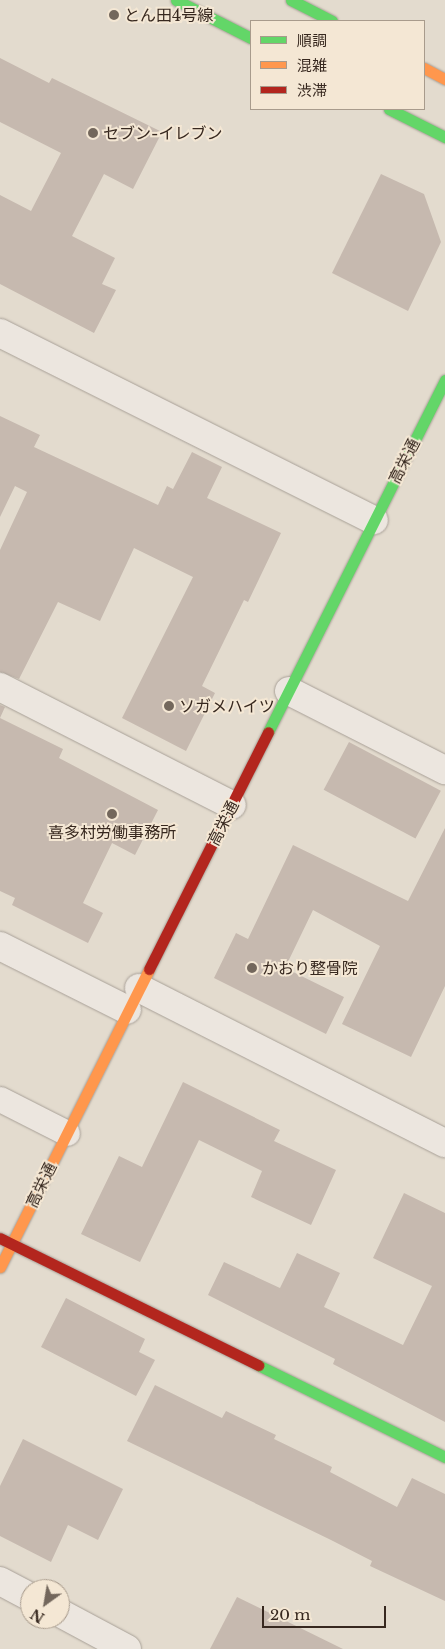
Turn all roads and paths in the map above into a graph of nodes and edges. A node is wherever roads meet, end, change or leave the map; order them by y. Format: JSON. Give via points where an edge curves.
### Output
{"nodes":[{"id":1,"x":176,"y":0,"type":"edge"},
{"id":2,"x":291,"y":0,"type":"edge"},
{"id":3,"x":330,"y":20,"type":"edge"},
{"id":4,"x":250,"y":37,"type":"edge"},
{"id":5,"x":425,"y":69,"type":"edge"},
{"id":6,"x":445,"y":79,"type":"edge"},
{"id":7,"x":392,"y":110,"type":"edge"},
{"id":8,"x":445,"y":137,"type":"edge"},
{"id":9,"x":0,"y":332,"type":"edge"},
{"id":10,"x":445,"y":380,"type":"edge"},
{"id":11,"x":374,"y":520,"type":"junction"},
{"id":12,"x":0,"y":686,"type":"edge"},
{"id":13,"x":289,"y":691,"type":"junction"},
{"id":14,"x":445,"y":770,"type":"edge"},
{"id":15,"x":232,"y":805,"type":"junction"},
{"id":16,"x":0,"y":946,"type":"edge"},
{"id":17,"x":133,"y":999,"type":"junction"},
{"id":18,"x":0,"y":1099,"type":"edge"},
{"id":19,"x":67,"y":1133,"type":"junction"},
{"id":20,"x":445,"y":1143,"type":"edge"},
{"id":21,"x":0,"y":1238,"type":"edge"},
{"id":22,"x":12,"y":1244,"type":"junction"},
{"id":23,"x":0,"y":1267,"type":"edge"},
{"id":24,"x":445,"y":1457,"type":"edge"},
{"id":25,"x":0,"y":1581,"type":"edge"},
{"id":26,"x":20,"y":1592,"type":"edge"},
{"id":27,"x":70,"y":1618,"type":"edge"},
{"id":28,"x":127,"y":1649,"type":"edge"}],
"edges":[{"from":1,"to":4,"type":"street"},
{"from":2,"to":3,"type":"street"},
{"from":5,"to":6,"type":"street"},
{"from":7,"to":8,"type":"street"},
{"from":9,"to":11,"type":"street"},
{"from":10,"to":11,"type":"street","name":"高栄通"},
{"from":11,"to":13,"type":"street","name":"高栄通"},
{"from":12,"to":15,"type":"street"},
{"from":13,"to":14,"type":"street"},
{"from":13,"to":15,"type":"street","name":"高栄通"},
{"from":15,"to":17,"type":"street","name":"高栄通"},
{"from":16,"to":17,"type":"street"},
{"from":17,"to":19,"type":"street","name":"高栄通"},
{"from":17,"to":20,"type":"street"},
{"from":18,"to":19,"type":"lane"},
{"from":19,"to":22,"type":"street","name":"高栄通"},
{"from":21,"to":22,"type":"street"},
{"from":22,"to":23,"type":"street","name":"高栄通"},
{"from":22,"to":24,"type":"street"},
{"from":25,"to":26,"type":"street"},
{"from":27,"to":28,"type":"street"}]}
